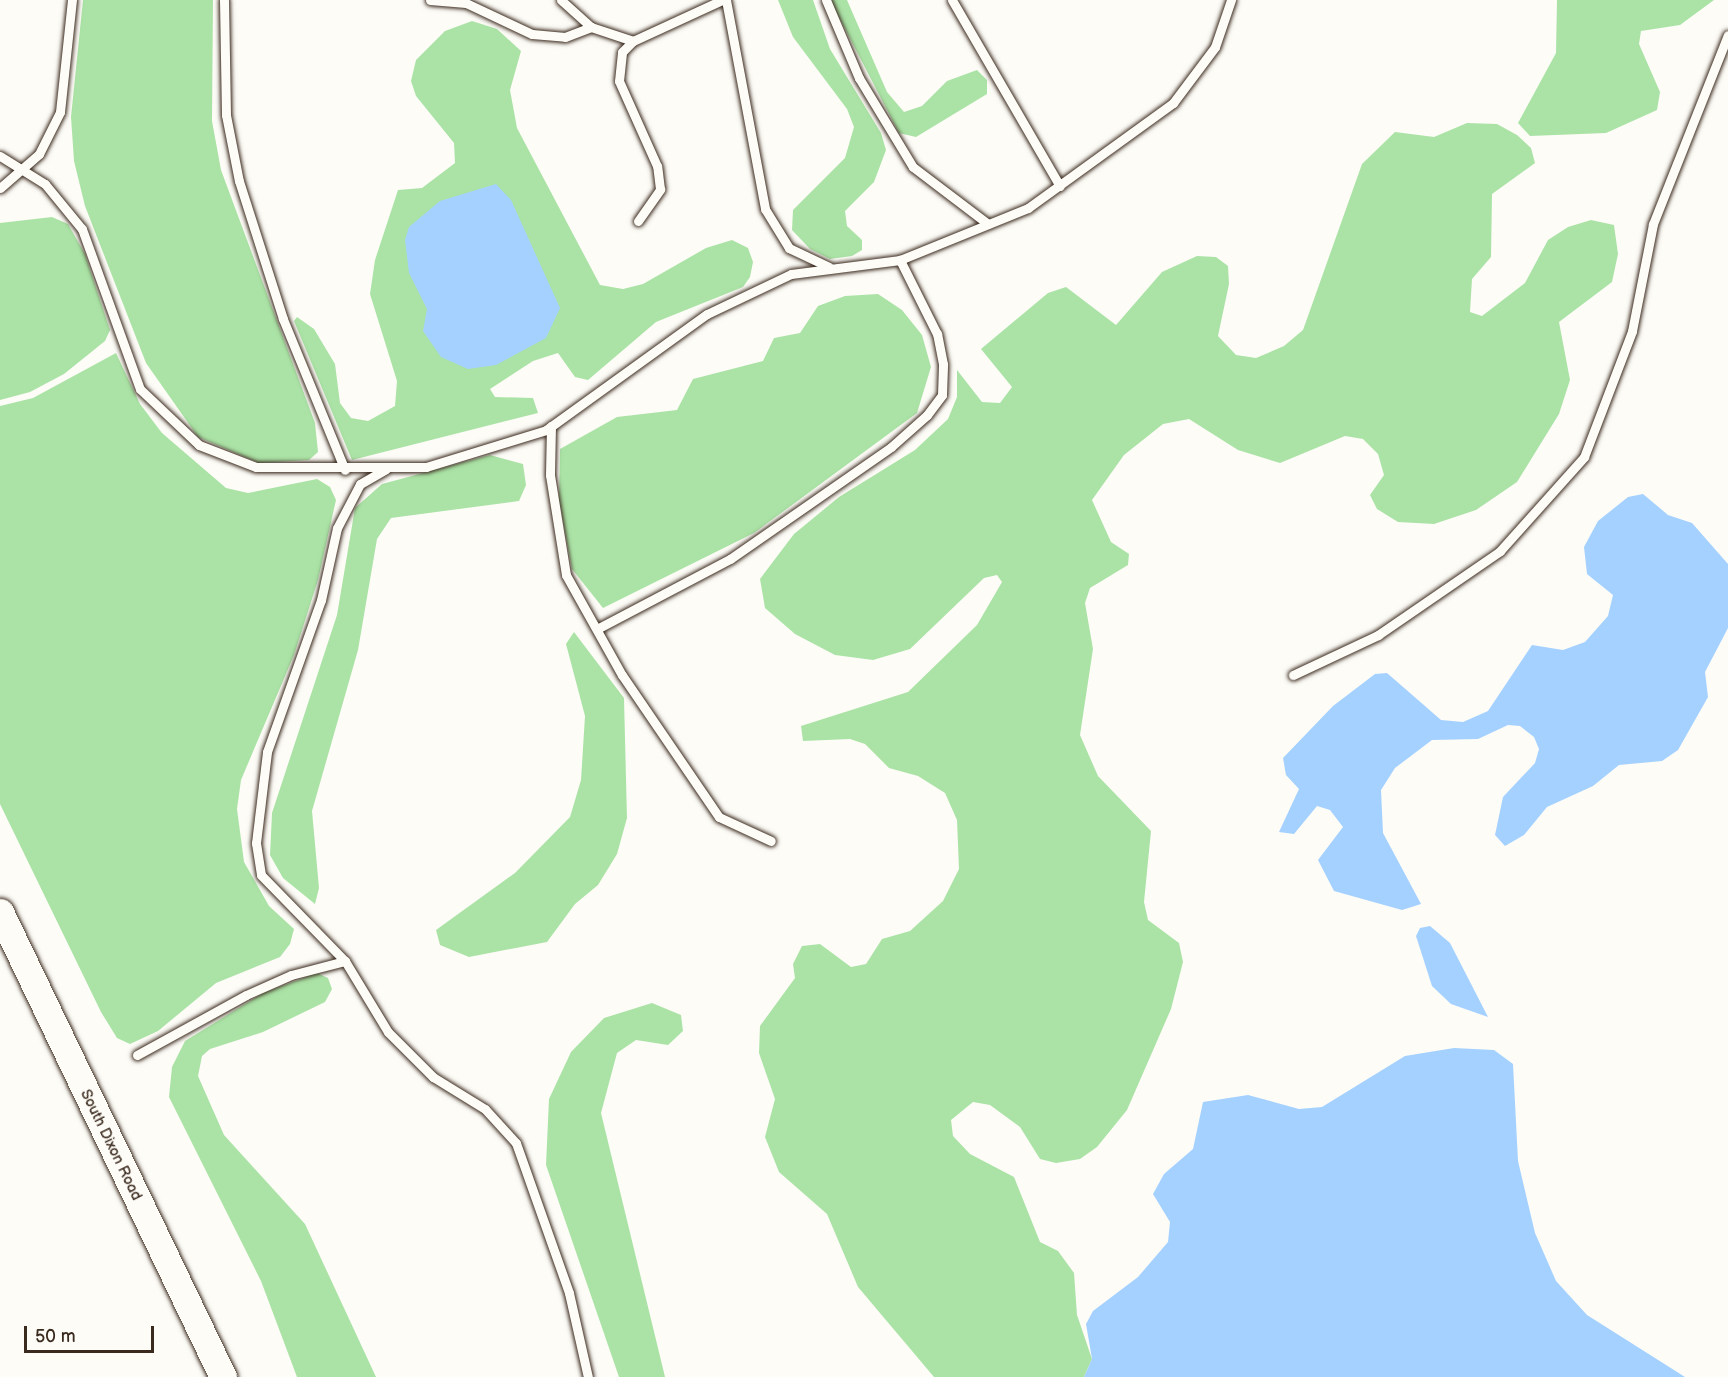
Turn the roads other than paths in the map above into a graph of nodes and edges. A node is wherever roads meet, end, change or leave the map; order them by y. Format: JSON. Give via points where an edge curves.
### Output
{"nodes":[{"id":1,"x":72,"y":0,"type":"edge"},
{"id":2,"x":224,"y":0,"type":"edge"},
{"id":3,"x":430,"y":0,"type":"edge"},
{"id":4,"x":561,"y":0,"type":"edge"},
{"id":5,"x":724,"y":0,"type":"edge"},
{"id":6,"x":826,"y":0,"type":"edge"},
{"id":7,"x":952,"y":0,"type":"edge"},
{"id":8,"x":1231,"y":0,"type":"edge"},
{"id":9,"x":591,"y":27,"type":"junction"},
{"id":10,"x":1728,"y":35,"type":"edge"},
{"id":11,"x":633,"y":41,"type":"junction"},
{"id":12,"x":0,"y":156,"type":"edge"},
{"id":13,"x":23,"y":173,"type":"junction"},
{"id":14,"x":1060,"y":186,"type":"junction"},
{"id":15,"x":0,"y":188,"type":"edge"},
{"id":16,"x":638,"y":221,"type":"dead end"},
{"id":17,"x":988,"y":224,"type":"junction"},
{"id":18,"x":900,"y":260,"type":"junction"},
{"id":19,"x":834,"y":269,"type":"junction"},
{"id":20,"x":551,"y":426,"type":"junction"},
{"id":21,"x":388,"y":468,"type":"junction"},
{"id":22,"x":345,"y":470,"type":"junction"},
{"id":23,"x":597,"y":629,"type":"junction"},
{"id":24,"x":1293,"y":675,"type":"dead end"},
{"id":25,"x":771,"y":841,"type":"dead end"},
{"id":26,"x":0,"y":912,"type":"edge"},
{"id":27,"x":345,"y":961,"type":"junction"},
{"id":28,"x":137,"y":1055,"type":"dead end"},
{"id":29,"x":223,"y":1377,"type":"edge"},
{"id":30,"x":588,"y":1377,"type":"edge"}],
"edges":[{"from":1,"to":13,"type":"lane","via":[[60,112]]},
{"from":2,"to":22,"type":"lane","via":[[226,115],[239,181],[283,319]]},
{"from":3,"to":9,"type":"lane","via":[[466,3],[532,34],[565,37]]},
{"from":4,"to":9,"type":"lane"},
{"from":5,"to":11,"type":"lane"},
{"from":5,"to":19,"type":"lane","via":[[765,209],[789,248]]},
{"from":6,"to":17,"type":"lane","via":[[859,78],[913,167]]},
{"from":7,"to":14,"type":"lane"},
{"from":8,"to":14,"type":"lane","via":[[1215,47],[1173,103]]},
{"from":9,"to":11,"type":"lane"},
{"from":10,"to":24,"type":"lane","via":[[1653,224],[1632,331],[1584,457],[1500,551],[1378,635]]},
{"from":11,"to":16,"type":"lane","via":[[620,58],[620,81],[657,166],[660,189]]},
{"from":12,"to":13,"type":"lane"},
{"from":13,"to":15,"type":"lane"},
{"from":13,"to":22,"type":"lane","via":[[45,184],[82,229],[140,389],[199,445],[256,467]]},
{"from":14,"to":17,"type":"lane","via":[[1028,208]]},
{"from":17,"to":18,"type":"lane"},
{"from":18,"to":19,"type":"lane"},
{"from":18,"to":23,"type":"lane","via":[[920,292],[941,354],[942,394],[927,415],[891,447],[730,559]]},
{"from":19,"to":20,"type":"lane","via":[[791,274],[707,314]]},
{"from":20,"to":21,"type":"lane","via":[[426,467]]},
{"from":20,"to":23,"type":"lane","via":[[550,475],[566,575]]},
{"from":21,"to":22,"type":"lane"},
{"from":21,"to":27,"type":"lane","via":[[360,484],[337,528],[321,600],[267,752],[256,843],[261,875]]},
{"from":23,"to":25,"type":"lane","via":[[622,675],[719,817]]},
{"from":26,"to":29,"type":"main road","name":"South Dixon Road"},
{"from":27,"to":28,"type":"lane","via":[[291,975],[246,995]]},
{"from":27,"to":30,"type":"lane","via":[[388,1032],[433,1077],[485,1109],[516,1143],[569,1293]]}]}
